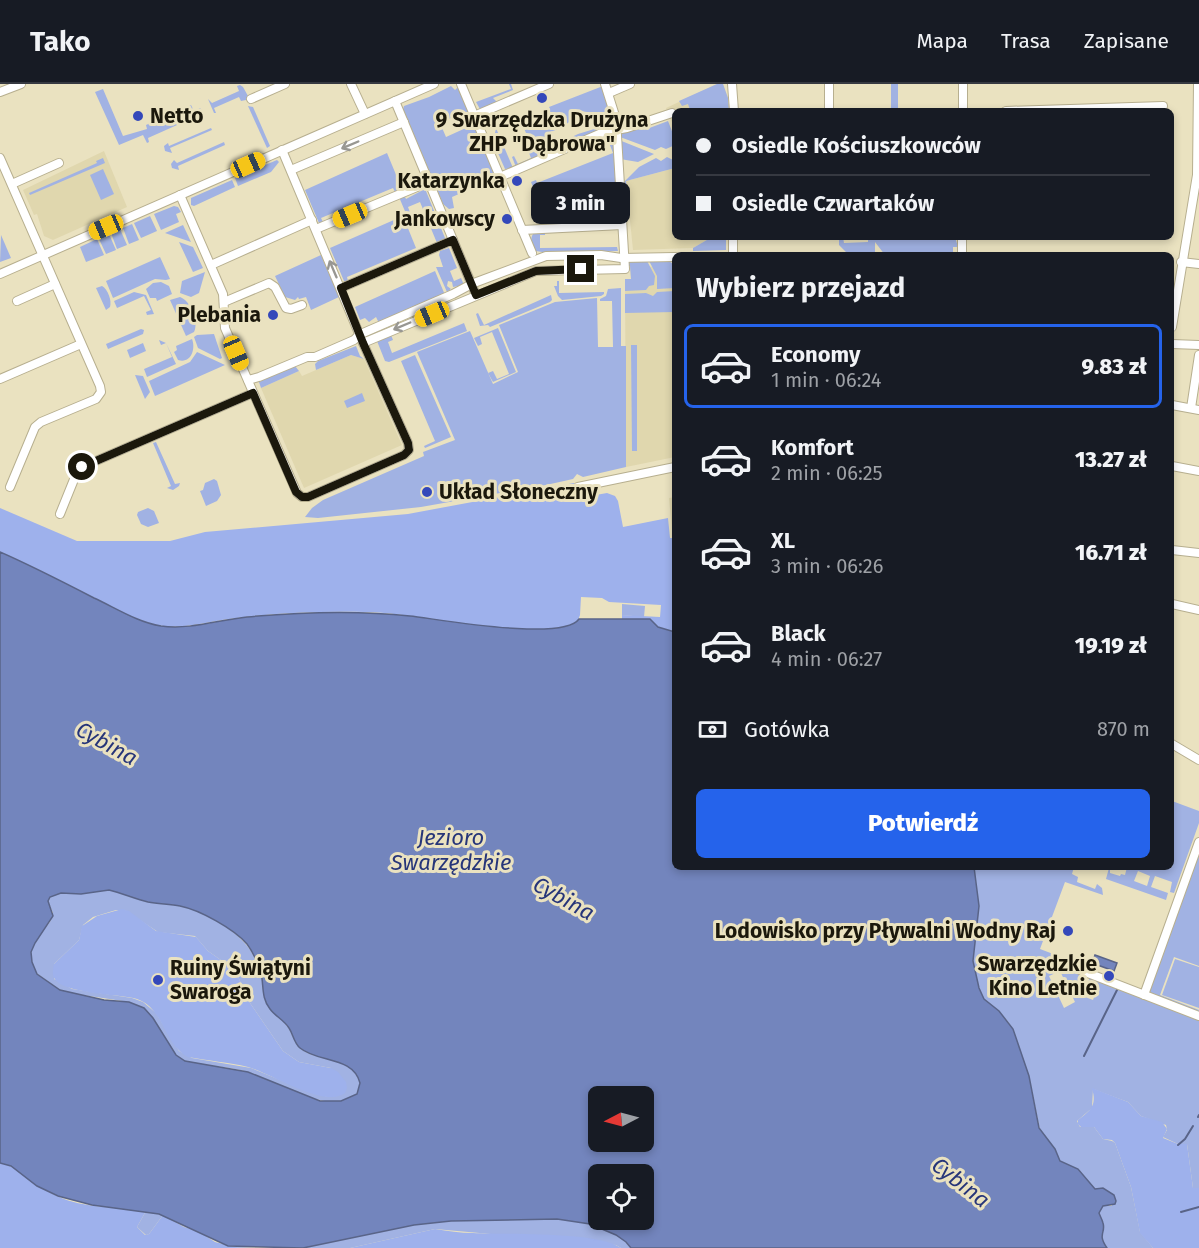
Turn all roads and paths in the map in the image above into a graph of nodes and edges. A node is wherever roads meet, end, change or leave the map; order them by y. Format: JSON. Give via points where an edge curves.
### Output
{"nodes":[{"id":1,"x":21,"y":84,"type":"edge"},
{"id":2,"x":285,"y":84,"type":"edge"},
{"id":3,"x":351,"y":84,"type":"edge"},
{"id":4,"x":434,"y":84,"type":"edge"},
{"id":5,"x":461,"y":84,"type":"edge"},
{"id":6,"x":549,"y":84,"type":"edge"},
{"id":7,"x":605,"y":84,"type":"edge"},
{"id":8,"x":630,"y":84,"type":"edge"},
{"id":9,"x":732,"y":84,"type":"edge"},
{"id":10,"x":829,"y":84,"type":"edge"},
{"id":11,"x":963,"y":84,"type":"edge"},
{"id":12,"x":1198,"y":84,"type":"edge"},
{"id":13,"x":609,"y":93,"type":"junction"},
{"id":14,"x":0,"y":96,"type":"edge"},
{"id":15,"x":251,"y":99,"type":"dead end"},
{"id":16,"x":395,"y":101,"type":"junction"},
{"id":17,"x":1163,"y":106,"type":"dead end"},
{"id":18,"x":734,"y":108,"type":"edge"},
{"id":19,"x":829,"y":108,"type":"edge"},
{"id":20,"x":963,"y":108,"type":"edge"},
{"id":21,"x":1100,"y":108,"type":"edge"},
{"id":22,"x":672,"y":113,"type":"dead end"},
{"id":23,"x":364,"y":114,"type":"junction"},
{"id":24,"x":474,"y":116,"type":"junction"},
{"id":25,"x":404,"y":122,"type":"junction"},
{"id":26,"x":616,"y":130,"type":"junction"},
{"id":27,"x":282,"y":150,"type":"junction"},
{"id":28,"x":0,"y":158,"type":"edge"},
{"id":29,"x":59,"y":163,"type":"dead end"},
{"id":30,"x":291,"y":170,"type":"junction"},
{"id":31,"x":500,"y":177,"type":"junction"},
{"id":32,"x":429,"y":182,"type":"junction"},
{"id":33,"x":1197,"y":182,"type":"edge"},
{"id":34,"x":12,"y":184,"type":"junction"},
{"id":35,"x":180,"y":195,"type":"junction"},
{"id":36,"x":312,"y":220,"type":"junction"},
{"id":37,"x":622,"y":225,"type":"junction"},
{"id":38,"x":316,"y":229,"type":"junction"},
{"id":39,"x":522,"y":230,"type":"junction"},
{"id":40,"x":453,"y":240,"type":"junction"},
{"id":41,"x":532,"y":253,"type":"dead end"},
{"id":42,"x":42,"y":255,"type":"junction"},
{"id":43,"x":672,"y":257,"type":"edge"},
{"id":44,"x":625,"y":258,"type":"junction"},
{"id":45,"x":1181,"y":262,"type":"junction"},
{"id":46,"x":211,"y":264,"type":"junction"},
{"id":47,"x":1199,"y":264,"type":"edge"},
{"id":48,"x":0,"y":274,"type":"edge"},
{"id":49,"x":55,"y":284,"type":"junction"},
{"id":50,"x":341,"y":288,"type":"junction"},
{"id":51,"x":476,"y":295,"type":"junction"},
{"id":52,"x":17,"y":301,"type":"dead end"},
{"id":53,"x":224,"y":302,"type":"junction"},
{"id":54,"x":302,"y":305,"type":"dead end"},
{"id":55,"x":1174,"y":306,"type":"edge"},
{"id":56,"x":361,"y":337,"type":"junction"},
{"id":57,"x":81,"y":344,"type":"junction"},
{"id":58,"x":1174,"y":344,"type":"edge"},
{"id":59,"x":1199,"y":345,"type":"edge"},
{"id":60,"x":1199,"y":355,"type":"edge"},
{"id":61,"x":9,"y":375,"type":"junction"},
{"id":62,"x":0,"y":379,"type":"edge"},
{"id":63,"x":248,"y":380,"type":"junction"},
{"id":64,"x":0,"y":386,"type":"edge"},
{"id":65,"x":253,"y":393,"type":"junction"},
{"id":66,"x":1174,"y":405,"type":"edge"},
{"id":67,"x":1195,"y":409,"type":"edge"},
{"id":68,"x":1174,"y":466,"type":"edge"},
{"id":69,"x":672,"y":468,"type":"edge"},
{"id":70,"x":1199,"y":471,"type":"edge"},
{"id":71,"x":578,"y":487,"type":"dead end"},
{"id":72,"x":10,"y":488,"type":"dead end"},
{"id":73,"x":60,"y":514,"type":"dead end"},
{"id":74,"x":1174,"y":550,"type":"edge"},
{"id":75,"x":1199,"y":553,"type":"edge"},
{"id":76,"x":1174,"y":604,"type":"edge"},
{"id":77,"x":1199,"y":609,"type":"edge"},
{"id":78,"x":1174,"y":745,"type":"edge"},
{"id":79,"x":1199,"y":760,"type":"edge"},
{"id":80,"x":1199,"y":842,"type":"edge"},
{"id":81,"x":1080,"y":970,"type":"dead end"},
{"id":82,"x":1144,"y":994,"type":"junction"},
{"id":83,"x":1199,"y":1016,"type":"edge"}],
"edges":[{"from":1,"to":14,"type":"street"},
{"from":2,"to":15,"type":"street"},
{"from":3,"to":23,"type":"street"},
{"from":4,"to":16,"type":"street"},
{"from":5,"to":24,"type":"street"},
{"from":6,"to":24,"type":"street"},
{"from":7,"to":13,"type":"street"},
{"from":8,"to":13,"type":"street"},
{"from":9,"to":18,"type":"street"},
{"from":10,"to":19,"type":"street"},
{"from":11,"to":20,"type":"street"},
{"from":12,"to":33,"type":"street"},
{"from":13,"to":26,"type":"street"},
{"from":16,"to":23,"type":"street"},
{"from":16,"to":25,"type":"street"},
{"from":17,"to":21,"type":"street"},
{"from":22,"to":26,"type":"street"},
{"from":23,"to":27,"type":"street"},
{"from":24,"to":31,"type":"street"},
{"from":25,"to":30,"type":"street","one_way":true},
{"from":25,"to":32,"type":"street"},
{"from":26,"to":31,"type":"street"},
{"from":26,"to":37,"type":"street"},
{"from":27,"to":30,"type":"street"},
{"from":27,"to":35,"type":"street"},
{"from":28,"to":34,"type":"street"},
{"from":29,"to":34,"type":"street"},
{"from":30,"to":36,"type":"street"},
{"from":31,"to":39,"type":"street"},
{"from":32,"to":38,"type":"street"},
{"from":32,"to":40,"type":"street"},
{"from":33,"to":45,"type":"street"},
{"from":34,"to":42,"type":"street"},
{"from":35,"to":42,"type":"street"},
{"from":35,"to":46,"type":"street"},
{"from":36,"to":38,"type":"street"},
{"from":36,"to":46,"type":"street"},
{"from":37,"to":39,"type":"street"},
{"from":37,"to":44,"type":"street"},
{"from":50,"to":38,"type":"street","one_way":true},
{"from":39,"to":41,"type":"street"},
{"from":40,"to":50,"type":"street"},
{"from":40,"to":51,"type":"street"},
{"from":42,"to":48,"type":"street"},
{"from":42,"to":49,"type":"street"},
{"from":43,"to":44,"type":"street"},
{"from":44,"to":51,"type":"street","via":[[625,268],[539,270]]},
{"from":44,"to":56,"type":"street","via":[[542,257],[471,285]]},
{"from":45,"to":47,"type":"street"},
{"from":45,"to":55,"type":"street"},
{"from":46,"to":53,"type":"street"},
{"from":49,"to":52,"type":"street"},
{"from":49,"to":57,"type":"street"},
{"from":50,"to":56,"type":"street"},
{"from":51,"to":56,"type":"street","one_way":true},
{"from":53,"to":54,"type":"street","via":[[269,283],[286,308]]},
{"from":53,"to":63,"type":"street","via":[[225,328]]},
{"from":56,"to":63,"type":"street"},
{"from":56,"to":65,"type":"street","via":[[408,443],[409,450],[404,455],[302,497],[296,492]]},
{"from":57,"to":61,"type":"street"},
{"from":57,"to":72,"type":"street","via":[[101,394],[35,427]]},
{"from":58,"to":59,"type":"street"},
{"from":60,"to":67,"type":"street"},
{"from":61,"to":62,"type":"street"},
{"from":61,"to":64,"type":"street"},
{"from":63,"to":65,"type":"street"},
{"from":65,"to":73,"type":"street","via":[[82,467]]},
{"from":66,"to":67,"type":"street"},
{"from":68,"to":70,"type":"street"},
{"from":69,"to":71,"type":"street"},
{"from":74,"to":75,"type":"street"},
{"from":76,"to":77,"type":"street"},
{"from":78,"to":79,"type":"street"},
{"from":80,"to":82,"type":"street"},
{"from":81,"to":82,"type":"street"},
{"from":82,"to":83,"type":"street"}]}
